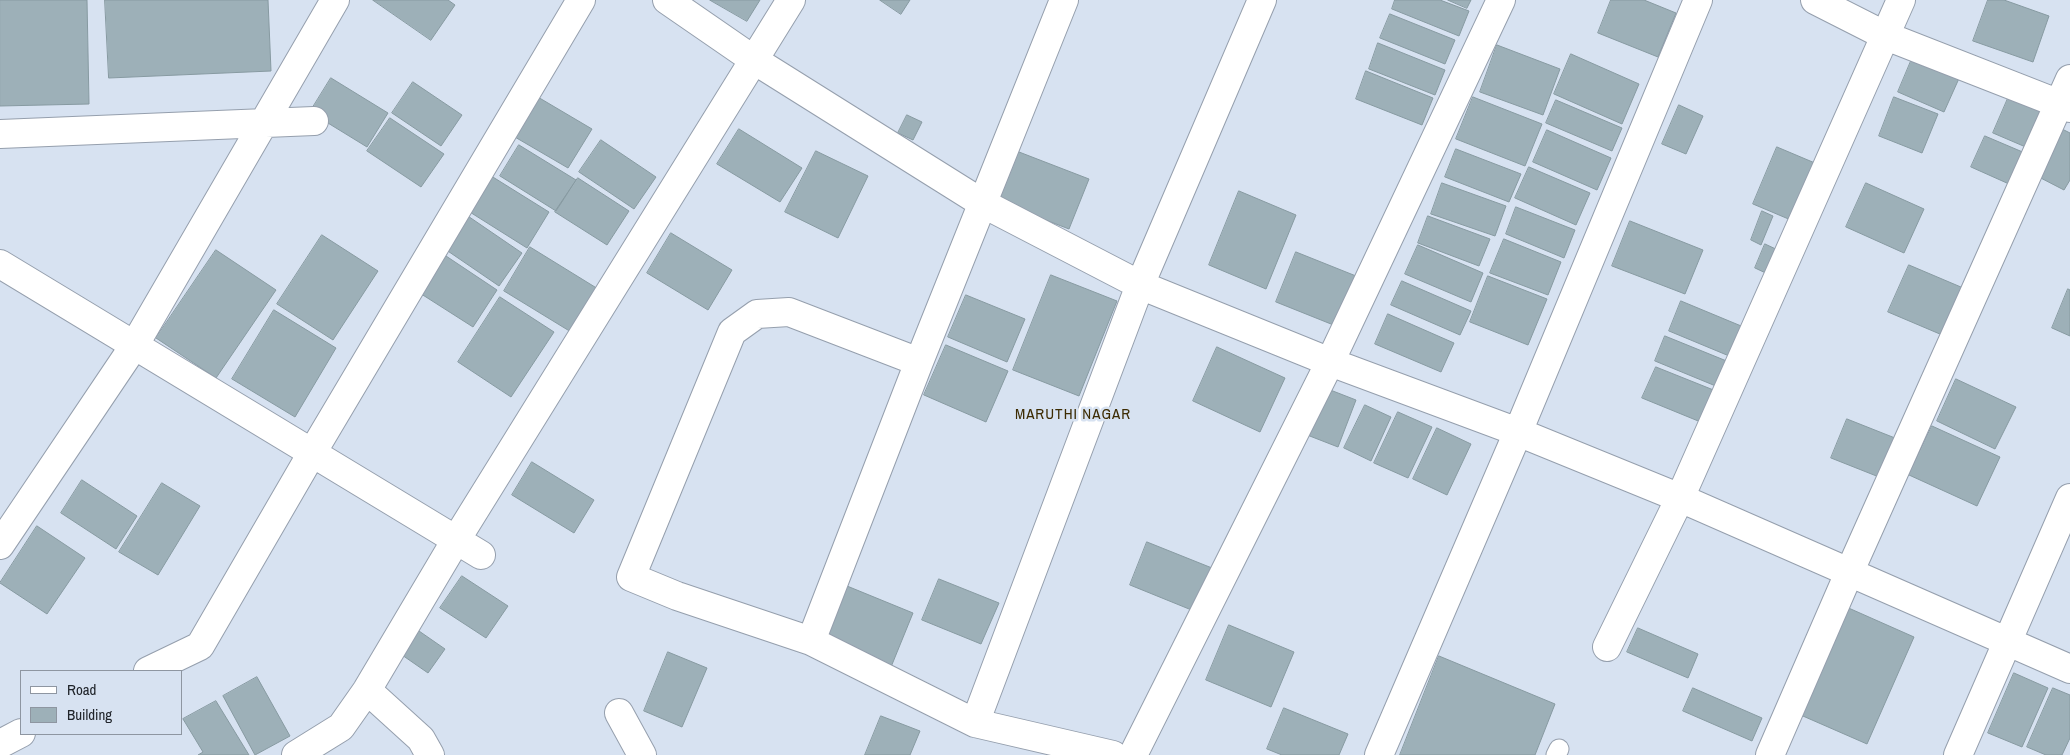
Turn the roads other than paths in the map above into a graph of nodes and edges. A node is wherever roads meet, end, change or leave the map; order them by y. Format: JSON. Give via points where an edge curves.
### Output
{"nodes":[{"id":1,"x":335,"y":0,"type":"edge"},
{"id":2,"x":581,"y":0,"type":"edge"},
{"id":3,"x":667,"y":0,"type":"edge"},
{"id":4,"x":791,"y":0,"type":"edge"},
{"id":5,"x":1064,"y":0,"type":"edge"},
{"id":6,"x":1262,"y":0,"type":"edge"},
{"id":7,"x":1501,"y":0,"type":"edge"},
{"id":8,"x":1698,"y":0,"type":"edge"},
{"id":9,"x":1815,"y":0,"type":"edge"},
{"id":10,"x":1901,"y":0,"type":"edge"},
{"id":11,"x":1886,"y":36,"type":"junction"},
{"id":12,"x":754,"y":60,"type":"junction"},
{"id":13,"x":2070,"y":79,"type":"edge"},
{"id":14,"x":2065,"y":106,"type":"edge"},
{"id":15,"x":314,"y":121,"type":"dead end"},
{"id":16,"x":262,"y":123,"type":"junction"},
{"id":17,"x":0,"y":134,"type":"edge"},
{"id":18,"x":982,"y":203,"type":"junction"},
{"id":19,"x":0,"y":264,"type":"edge"},
{"id":20,"x":1140,"y":286,"type":"junction"},
{"id":21,"x":134,"y":346,"type":"junction"},
{"id":22,"x":919,"y":362,"type":"junction"},
{"id":23,"x":1330,"y":362,"type":"junction"},
{"id":24,"x":1518,"y":432,"type":"junction"},
{"id":25,"x":312,"y":453,"type":"junction"},
{"id":26,"x":1680,"y":498,"type":"junction"},
{"id":27,"x":2070,"y":498,"type":"edge"},
{"id":28,"x":456,"y":540,"type":"junction"},
{"id":29,"x":0,"y":545,"type":"edge"},
{"id":30,"x":481,"y":554,"type":"dead end"},
{"id":31,"x":1849,"y":573,"type":"junction"},
{"id":32,"x":2007,"y":640,"type":"junction"},
{"id":33,"x":811,"y":641,"type":"junction"},
{"id":34,"x":1607,"y":647,"type":"dead end"},
{"id":35,"x":2070,"y":669,"type":"edge"},
{"id":36,"x":150,"y":670,"type":"edge"},
{"id":37,"x":367,"y":690,"type":"junction"},
{"id":38,"x":619,"y":713,"type":"dead end"},
{"id":39,"x":975,"y":723,"type":"junction"},
{"id":40,"x":20,"y":734,"type":"edge"},
{"id":41,"x":0,"y":744,"type":"edge"},
{"id":42,"x":296,"y":755,"type":"edge"},
{"id":43,"x":430,"y":755,"type":"edge"},
{"id":44,"x":642,"y":755,"type":"edge"},
{"id":45,"x":1113,"y":755,"type":"edge"},
{"id":46,"x":1133,"y":755,"type":"edge"},
{"id":47,"x":1379,"y":755,"type":"edge"},
{"id":48,"x":1770,"y":755,"type":"edge"},
{"id":49,"x":1958,"y":755,"type":"edge"}],
"edges":[{"from":1,"to":16,"type":"street"},
{"from":2,"to":25,"type":"street"},
{"from":3,"to":12,"type":"street"},
{"from":4,"to":12,"type":"street"},
{"from":5,"to":18,"type":"street"},
{"from":6,"to":20,"type":"street"},
{"from":7,"to":23,"type":"street"},
{"from":8,"to":24,"type":"street"},
{"from":9,"to":11,"type":"street"},
{"from":10,"to":11,"type":"street"},
{"from":11,"to":14,"type":"street"},
{"from":11,"to":26,"type":"street"},
{"from":12,"to":18,"type":"street"},
{"from":12,"to":28,"type":"street"},
{"from":13,"to":14,"type":"street"},
{"from":14,"to":31,"type":"street"},
{"from":15,"to":16,"type":"street"},
{"from":16,"to":17,"type":"street"},
{"from":16,"to":21,"type":"street"},
{"from":18,"to":20,"type":"street"},
{"from":18,"to":22,"type":"street"},
{"from":19,"to":21,"type":"street"},
{"from":20,"to":23,"type":"street"},
{"from":20,"to":39,"type":"street"},
{"from":21,"to":25,"type":"street"},
{"from":21,"to":29,"type":"street"},
{"from":22,"to":33,"type":"street"},
{"from":22,"to":33,"type":"street","via":[[789,312],[757,314],[732,332],[631,576],[677,596]]},
{"from":23,"to":24,"type":"street"},
{"from":23,"to":46,"type":"street"},
{"from":24,"to":26,"type":"street"},
{"from":24,"to":47,"type":"street"},
{"from":25,"to":28,"type":"street"},
{"from":25,"to":36,"type":"street","via":[[200,646]]},
{"from":26,"to":31,"type":"street"},
{"from":26,"to":34,"type":"street"},
{"from":27,"to":32,"type":"street"},
{"from":28,"to":30,"type":"street"},
{"from":28,"to":37,"type":"street"},
{"from":31,"to":32,"type":"street"},
{"from":31,"to":48,"type":"street"},
{"from":32,"to":35,"type":"street"},
{"from":32,"to":49,"type":"street"},
{"from":33,"to":39,"type":"street"},
{"from":37,"to":42,"type":"street","via":[[341,728]]},
{"from":37,"to":43,"type":"street","via":[[421,739]]},
{"from":38,"to":44,"type":"street"},
{"from":39,"to":45,"type":"street"},
{"from":40,"to":41,"type":"street"}]}
